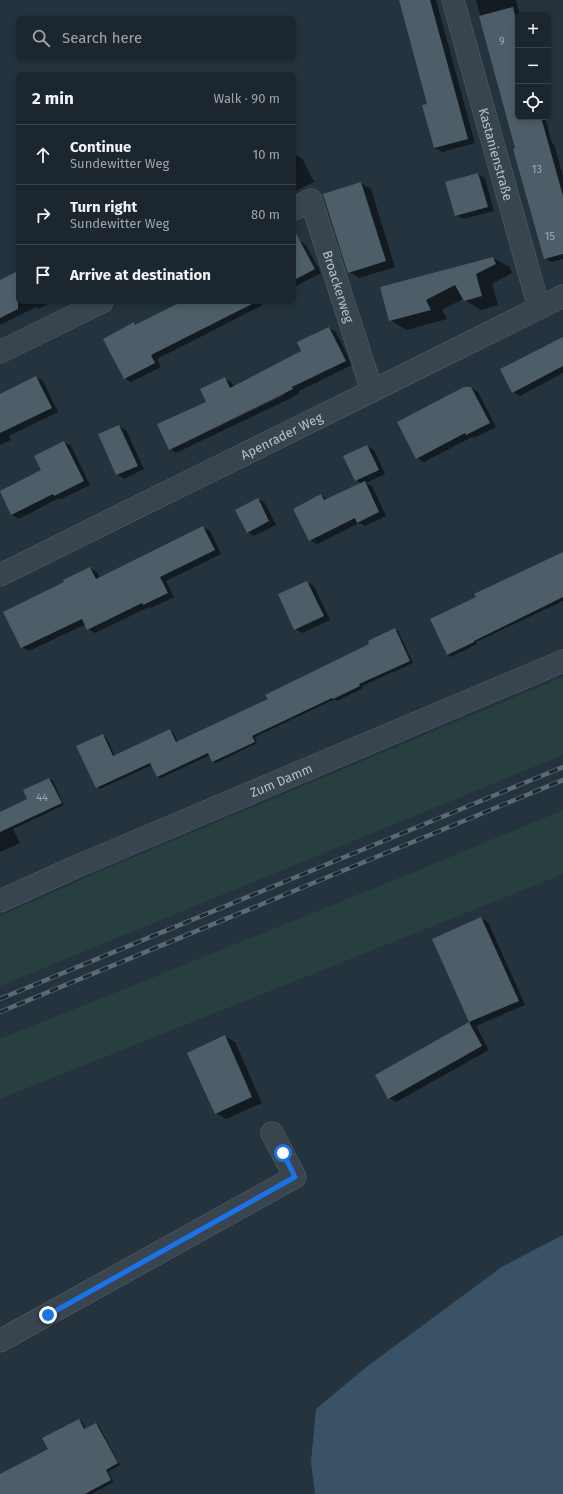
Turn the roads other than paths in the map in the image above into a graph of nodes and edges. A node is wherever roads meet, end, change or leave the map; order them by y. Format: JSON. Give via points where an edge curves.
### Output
{"nodes":[{"id":1,"x":453,"y":0,"type":"edge"},
{"id":2,"x":296,"y":208,"type":"edge"},
{"id":3,"x":563,"y":296,"type":"edge"},
{"id":4,"x":98,"y":304,"type":"edge"},
{"id":5,"x":539,"y":308,"type":"junction"},
{"id":6,"x":0,"y":352,"type":"edge"},
{"id":7,"x":372,"y":391,"type":"junction"},
{"id":8,"x":0,"y":575,"type":"edge"},
{"id":9,"x":563,"y":661,"type":"edge"},
{"id":10,"x":0,"y":901,"type":"edge"},
{"id":11,"x":272,"y":1133,"type":"dead end"},
{"id":12,"x":0,"y":1341,"type":"edge"}],
"edges":[{"from":1,"to":5,"type":"street","name":"Kastanienstraße"},
{"from":2,"to":7,"type":"street","name":"Broackerweg","via":[[311,200]]},
{"from":3,"to":5,"type":"street","name":"Apenrader Weg"},
{"from":4,"to":6,"type":"street"},
{"from":5,"to":7,"type":"street","name":"Apenrader Weg"},
{"from":7,"to":8,"type":"street","name":"Apenrader Weg"},
{"from":9,"to":10,"type":"street","name":"Zum Damm"},
{"from":11,"to":12,"type":"street","via":[[295,1177]]}]}
